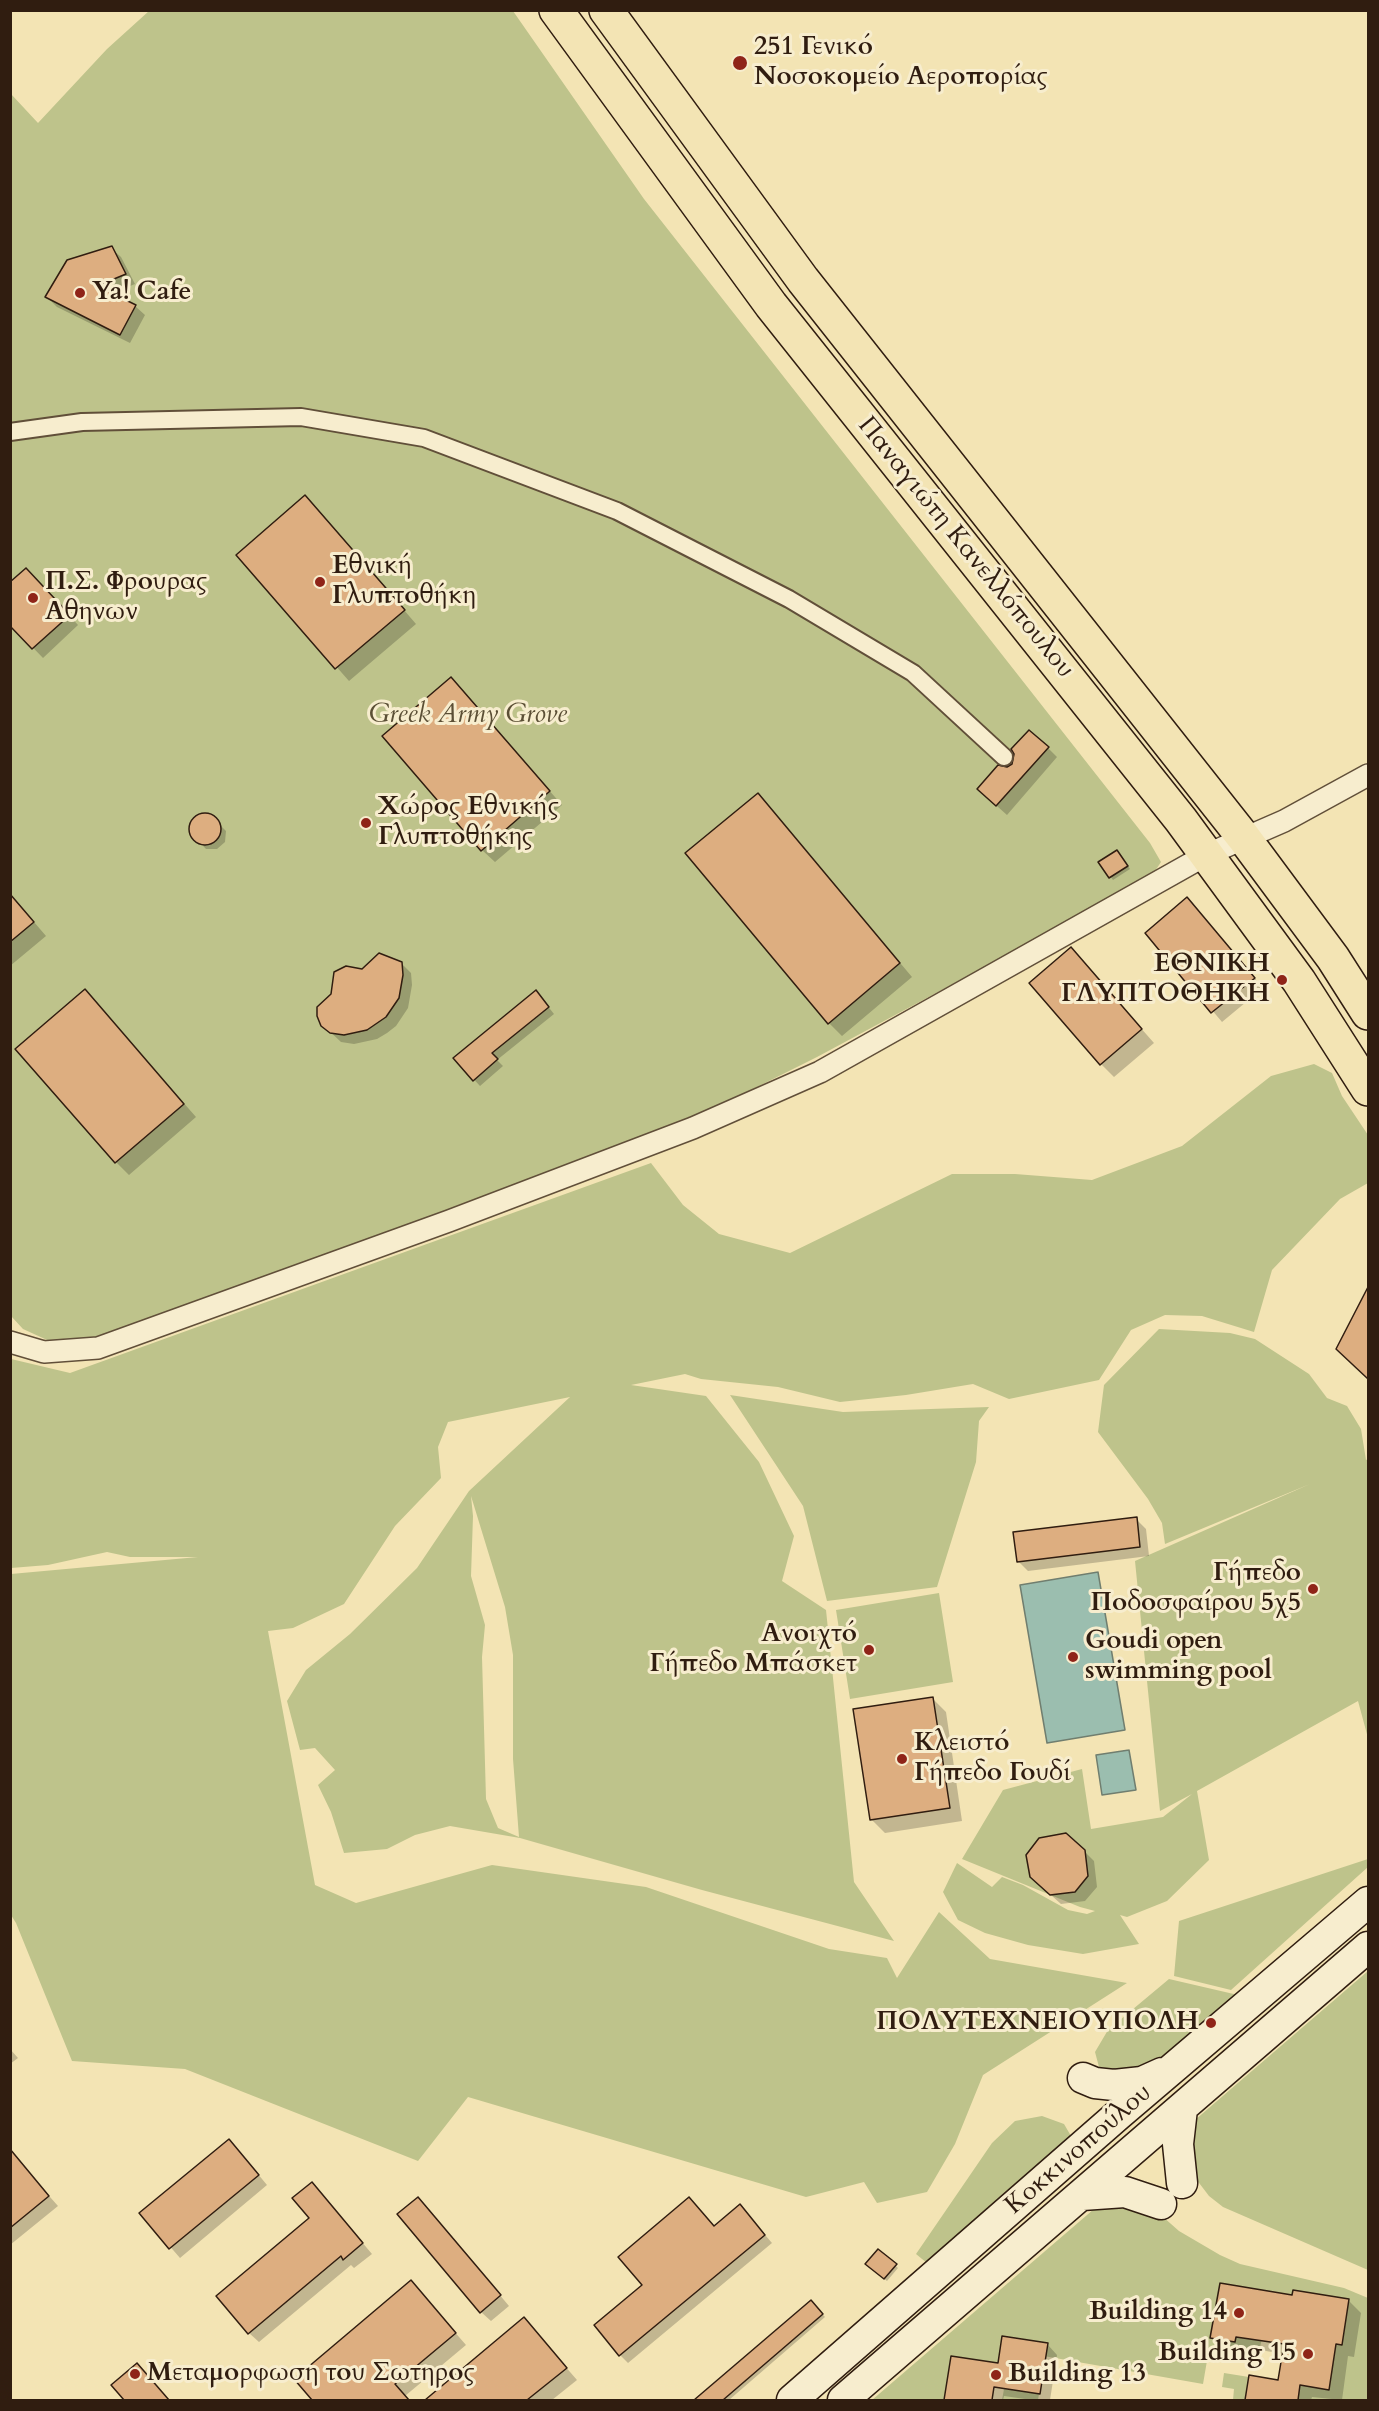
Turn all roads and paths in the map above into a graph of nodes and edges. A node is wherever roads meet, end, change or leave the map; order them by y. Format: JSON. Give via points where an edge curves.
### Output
{"nodes":[{"id":1,"x":556,"y":10,"type":"edge"},
{"id":2,"x":606,"y":10,"type":"edge"},
{"id":3,"x":10,"y":432,"type":"edge"},
{"id":4,"x":1004,"y":757,"type":"dead end"},
{"id":5,"x":1368,"y":775,"type":"edge"},
{"id":6,"x":1244,"y":838,"type":"junction"},
{"id":7,"x":1206,"y":855,"type":"junction"},
{"id":8,"x":1368,"y":1013,"type":"edge"},
{"id":9,"x":1368,"y":1089,"type":"edge"},
{"id":10,"x":10,"y":1342,"type":"edge"},
{"id":11,"x":1368,"y":1902,"type":"edge"},
{"id":12,"x":1368,"y":1947,"type":"edge"},
{"id":13,"x":1173,"y":2068,"type":"junction"},
{"id":14,"x":1083,"y":2078,"type":"dead end"},
{"id":15,"x":1182,"y":2109,"type":"junction"},
{"id":16,"x":1182,"y":2183,"type":"dead end"},
{"id":17,"x":1082,"y":2195,"type":"junction"},
{"id":18,"x":1161,"y":2204,"type":"dead end"},
{"id":19,"x":792,"y":2400,"type":"edge"},
{"id":20,"x":843,"y":2400,"type":"edge"}],
"edges":[{"from":1,"to":7,"type":"main road","name":"Παναγιώτη Κανελλόπουλου","via":[[771,305]]},
{"from":2,"to":6,"type":"main road","name":"Παναγιώτη Κανελλόπουλου","via":[[803,280]]},
{"from":3,"to":4,"type":"street","via":[[82,422],[301,417],[424,438],[617,512],[789,599],[913,673]]},
{"from":5,"to":6,"type":"street"},
{"from":6,"to":7,"type":"street"},
{"from":6,"to":8,"type":"main road","name":"Παναγιώτη Κανελλόπουλου","via":[[1333,958]]},
{"from":7,"to":9,"type":"main road","name":"Παναγιώτη Κανελλόπουλου","via":[[1299,981]]},
{"from":7,"to":10,"type":"street","via":[[820,1071],[693,1128],[98,1348],[44,1352]]},
{"from":11,"to":13,"type":"main road","name":"Κοκκινοπούλου"},
{"from":12,"to":15,"type":"main road","name":"Κοκκινοπούλου"},
{"from":13,"to":14,"type":"main road","via":[[1142,2082],[1114,2085]]},
{"from":13,"to":19,"type":"main road","name":"Κοκκινοπούλου"},
{"from":15,"to":16,"type":"main road","via":[[1178,2144]]},
{"from":15,"to":17,"type":"main road","name":"Κοκκινοπούλου"},
{"from":17,"to":18,"type":"main road","via":[[1125,2192]]},
{"from":17,"to":20,"type":"main road","name":"Κοκκινοπούλου"}]}
